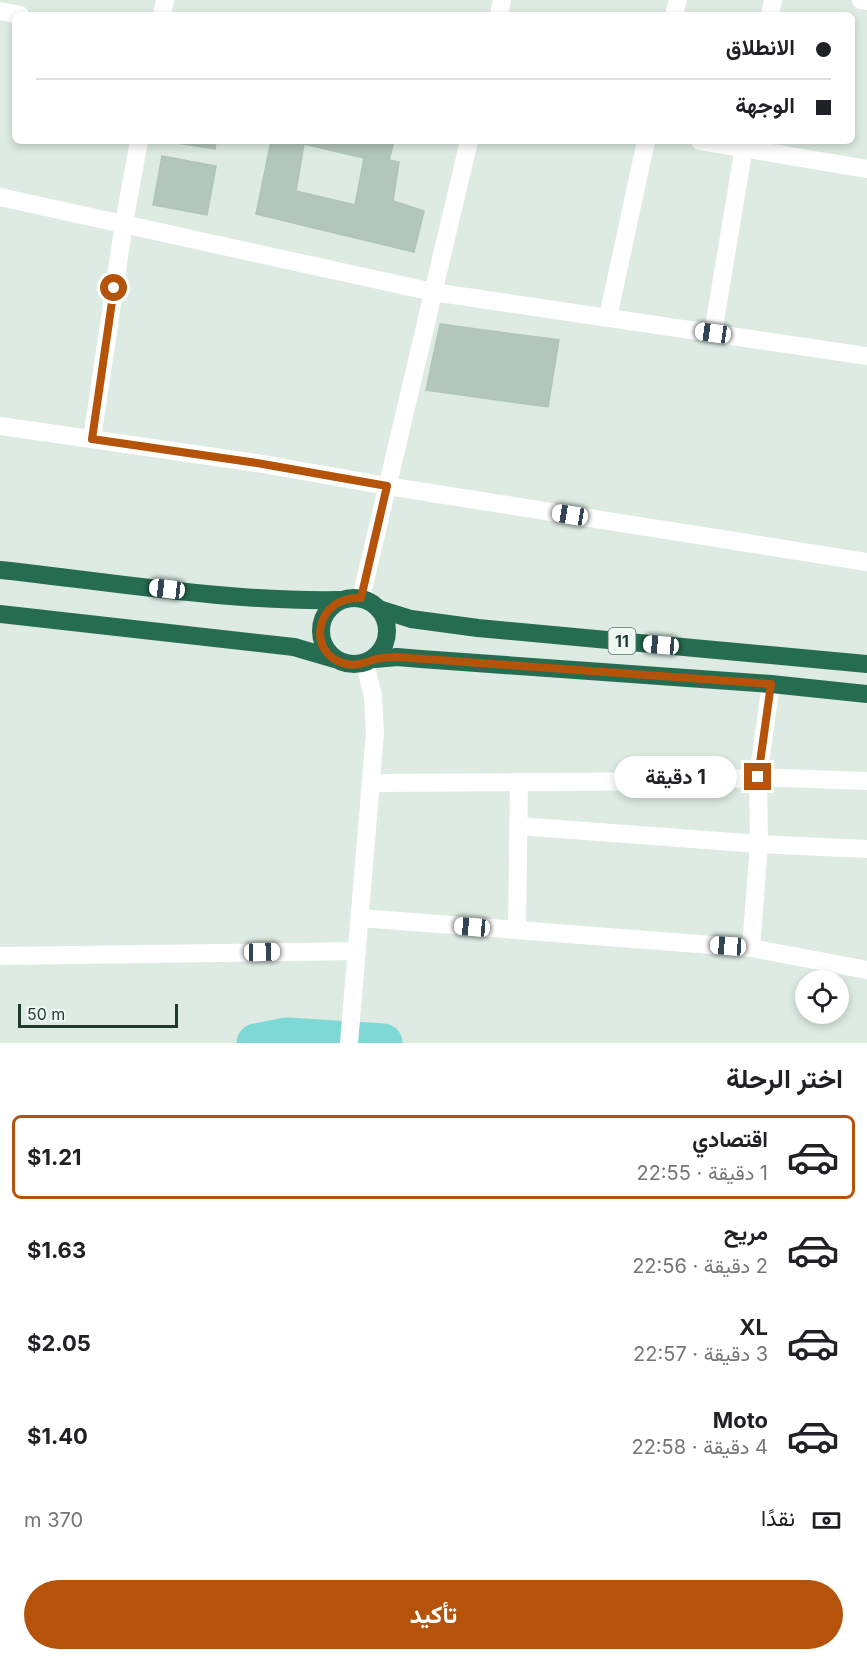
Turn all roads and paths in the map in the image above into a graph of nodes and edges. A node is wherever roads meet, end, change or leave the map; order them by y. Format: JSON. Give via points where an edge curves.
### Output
{"nodes":[{"id":1,"x":861,"y":0,"type":"edge"},
{"id":2,"x":867,"y":1,"type":"edge"},
{"id":3,"x":138,"y":144,"type":"edge"},
{"id":4,"x":468,"y":144,"type":"edge"},
{"id":5,"x":645,"y":144,"type":"edge"},
{"id":6,"x":744,"y":144,"type":"edge"},
{"id":7,"x":867,"y":168,"type":"edge"},
{"id":8,"x":0,"y":197,"type":"edge"},
{"id":9,"x":124,"y":223,"type":"junction"},
{"id":10,"x":433,"y":292,"type":"junction"},
{"id":11,"x":608,"y":318,"type":"junction"},
{"id":12,"x":713,"y":333,"type":"junction"},
{"id":13,"x":867,"y":356,"type":"edge"},
{"id":14,"x":0,"y":426,"type":"edge"},
{"id":15,"x":92,"y":439,"type":"junction"},
{"id":16,"x":387,"y":486,"type":"junction"},
{"id":17,"x":867,"y":562,"type":"edge"},
{"id":18,"x":0,"y":570,"type":"edge"},
{"id":19,"x":361,"y":598,"type":"junction"},
{"id":20,"x":340,"y":600,"type":"junction"},
{"id":21,"x":379,"y":609,"type":"junction"},
{"id":22,"x":0,"y":614,"type":"edge"},
{"id":23,"x":335,"y":659,"type":"junction"},
{"id":24,"x":370,"y":661,"type":"junction"},
{"id":25,"x":867,"y":664,"type":"edge"},
{"id":26,"x":771,"y":684,"type":"junction"},
{"id":27,"x":867,"y":694,"type":"edge"},
{"id":28,"x":758,"y":777,"type":"junction"},
{"id":29,"x":867,"y":781,"type":"edge"},
{"id":30,"x":371,"y":783,"type":"junction"},
{"id":31,"x":519,"y":783,"type":"junction"},
{"id":32,"x":519,"y":826,"type":"junction"},
{"id":33,"x":759,"y":844,"type":"junction"},
{"id":34,"x":867,"y":849,"type":"edge"},
{"id":35,"x":360,"y":918,"type":"junction"},
{"id":36,"x":517,"y":930,"type":"junction"},
{"id":37,"x":751,"y":948,"type":"junction"},
{"id":38,"x":357,"y":951,"type":"junction"},
{"id":39,"x":0,"y":956,"type":"edge"},
{"id":40,"x":867,"y":970,"type":"edge"},
{"id":41,"x":349,"y":1043,"type":"edge"}],
"edges":[{"from":1,"to":2,"type":"street"},
{"from":3,"to":9,"type":"street"},
{"from":4,"to":10,"type":"street"},
{"from":5,"to":11,"type":"street"},
{"from":6,"to":7,"type":"street"},
{"from":6,"to":12,"type":"street"},
{"from":8,"to":9,"type":"street"},
{"from":9,"to":10,"type":"street"},
{"from":9,"to":15,"type":"street"},
{"from":10,"to":11,"type":"street"},
{"from":10,"to":16,"type":"street"},
{"from":11,"to":12,"type":"street"},
{"from":12,"to":13,"type":"street"},
{"from":14,"to":15,"type":"street"},
{"from":15,"to":16,"type":"street"},
{"from":16,"to":17,"type":"street"},
{"from":16,"to":19,"type":"street"},
{"from":18,"to":20,"type":"highway","via":[[232,597]]},
{"from":19,"to":20,"type":"highway"},
{"from":19,"to":21,"type":"highway","number":"11"},
{"from":20,"to":23,"type":"highway","via":[[321,623],[322,643]]},
{"from":21,"to":24,"type":"highway","via":[[385,619],[386,640]]},
{"from":21,"to":25,"type":"highway","number":"11","via":[[411,619],[478,628]]},
{"from":22,"to":23,"type":"highway","number":"11","via":[[294,647]]},
{"from":23,"to":24,"type":"highway","number":"11","via":[[344,663]]},
{"from":24,"to":26,"type":"highway","number":"11","via":[[397,657]]},
{"from":24,"to":30,"type":"street","via":[[375,715]]},
{"from":26,"to":27,"type":"highway","number":"11"},
{"from":26,"to":28,"type":"street"},
{"from":28,"to":29,"type":"street"},
{"from":28,"to":31,"type":"street"},
{"from":28,"to":33,"type":"street"},
{"from":30,"to":31,"type":"street"},
{"from":30,"to":35,"type":"street"},
{"from":31,"to":32,"type":"street"},
{"from":32,"to":33,"type":"street"},
{"from":32,"to":36,"type":"street"},
{"from":33,"to":34,"type":"street"},
{"from":33,"to":37,"type":"street"},
{"from":35,"to":36,"type":"street"},
{"from":35,"to":38,"type":"street"},
{"from":36,"to":37,"type":"street"},
{"from":37,"to":40,"type":"street"},
{"from":38,"to":39,"type":"street"},
{"from":38,"to":41,"type":"street"}]}
